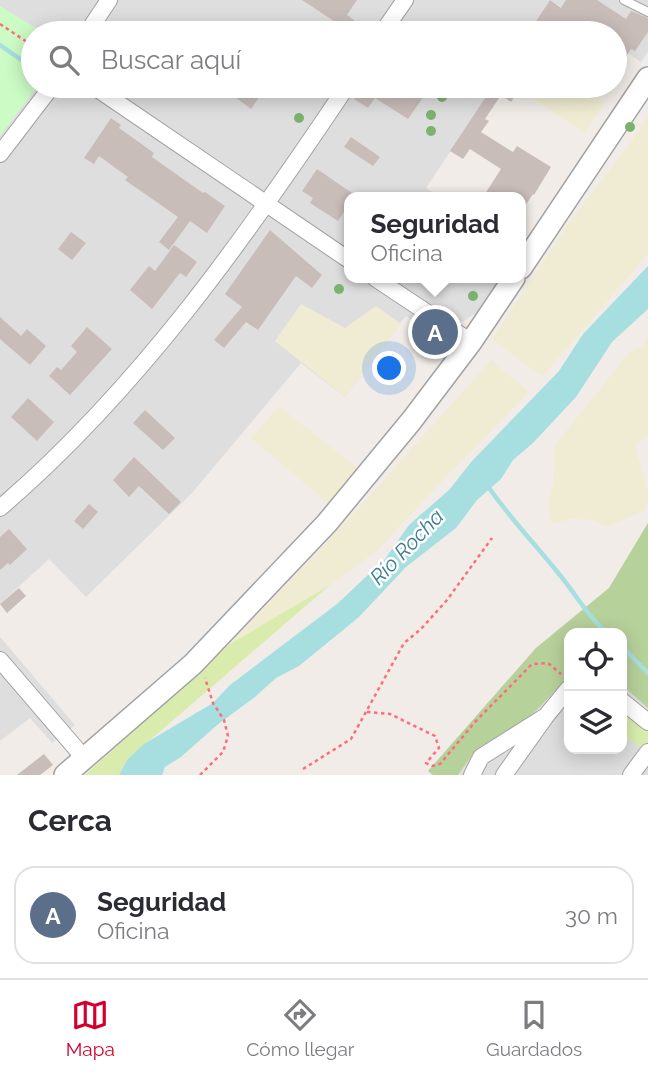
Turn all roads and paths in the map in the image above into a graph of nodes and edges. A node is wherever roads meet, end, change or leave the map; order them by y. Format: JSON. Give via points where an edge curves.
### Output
{"nodes":[{"id":1,"x":109,"y":0,"type":"edge"},
{"id":2,"x":405,"y":0,"type":"edge"},
{"id":3,"x":624,"y":0,"type":"edge"},
{"id":4,"x":648,"y":12,"type":"edge"},
{"id":5,"x":95,"y":21,"type":"edge"},
{"id":6,"x":390,"y":21,"type":"edge"},
{"id":7,"x":0,"y":24,"type":"edge"},
{"id":8,"x":21,"y":38,"type":"edge"},
{"id":9,"x":648,"y":78,"type":"edge"},
{"id":10,"x":43,"y":98,"type":"edge"},
{"id":11,"x":110,"y":98,"type":"edge"},
{"id":12,"x":339,"y":98,"type":"edge"},
{"id":13,"x":0,"y":154,"type":"edge"},
{"id":14,"x":267,"y":206,"type":"junction"},
{"id":15,"x":344,"y":257,"type":"edge"},
{"id":16,"x":526,"y":261,"type":"edge"},
{"id":17,"x":382,"y":283,"type":"edge"},
{"id":18,"x":511,"y":283,"type":"edge"},
{"id":19,"x":471,"y":342,"type":"junction"},
{"id":20,"x":0,"y":508,"type":"edge"},
{"id":21,"x":492,"y":538,"type":"dead end"},
{"id":22,"x":198,"y":659,"type":"junction"},
{"id":23,"x":0,"y":660,"type":"edge"},
{"id":24,"x":564,"y":680,"type":"edge"},
{"id":25,"x":564,"y":686,"type":"edge"},
{"id":26,"x":627,"y":705,"type":"edge"},
{"id":27,"x":367,"y":712,"type":"junction"},
{"id":28,"x":546,"y":716,"type":"junction"},
{"id":29,"x":648,"y":722,"type":"edge"},
{"id":30,"x":648,"y":752,"type":"edge"},
{"id":31,"x":85,"y":759,"type":"junction"},
{"id":32,"x":303,"y":769,"type":"dead end"},
{"id":33,"x":65,"y":775,"type":"edge"},
{"id":34,"x":200,"y":775,"type":"edge"},
{"id":35,"x":472,"y":775,"type":"edge"},
{"id":36,"x":489,"y":775,"type":"edge"},
{"id":37,"x":504,"y":775,"type":"edge"},
{"id":38,"x":631,"y":775,"type":"edge"}],
"edges":[{"from":1,"to":5,"type":"street"},
{"from":2,"to":6,"type":"street"},
{"from":3,"to":4,"type":"lane"},
{"from":7,"to":8,"type":"path"},
{"from":9,"to":16,"type":"street"},
{"from":10,"to":13,"type":"street"},
{"from":11,"to":14,"type":"street"},
{"from":12,"to":14,"type":"street"},
{"from":14,"to":15,"type":"street"},
{"from":14,"to":20,"type":"street","via":[[120,389]]},
{"from":17,"to":19,"type":"street"},
{"from":18,"to":19,"type":"street"},
{"from":19,"to":22,"type":"street","via":[[327,523]]},
{"from":21,"to":27,"type":"path","via":[[447,600],[404,643]]},
{"from":22,"to":31,"type":"street"},
{"from":22,"to":34,"type":"path","via":[[228,736],[223,752]]},
{"from":23,"to":31,"type":"street"},
{"from":24,"to":27,"type":"path","via":[[548,663],[532,664],[440,764],[432,766],[426,763],[439,748],[435,736],[390,714]]},
{"from":25,"to":28,"type":"street"},
{"from":26,"to":29,"type":"street"},
{"from":27,"to":32,"type":"path","via":[[351,739]]},
{"from":28,"to":35,"type":"street","via":[[481,757]]},
{"from":28,"to":37,"type":"street"},
{"from":30,"to":38,"type":"street"},
{"from":31,"to":33,"type":"street"},
{"from":35,"to":36,"type":"street"}]}
